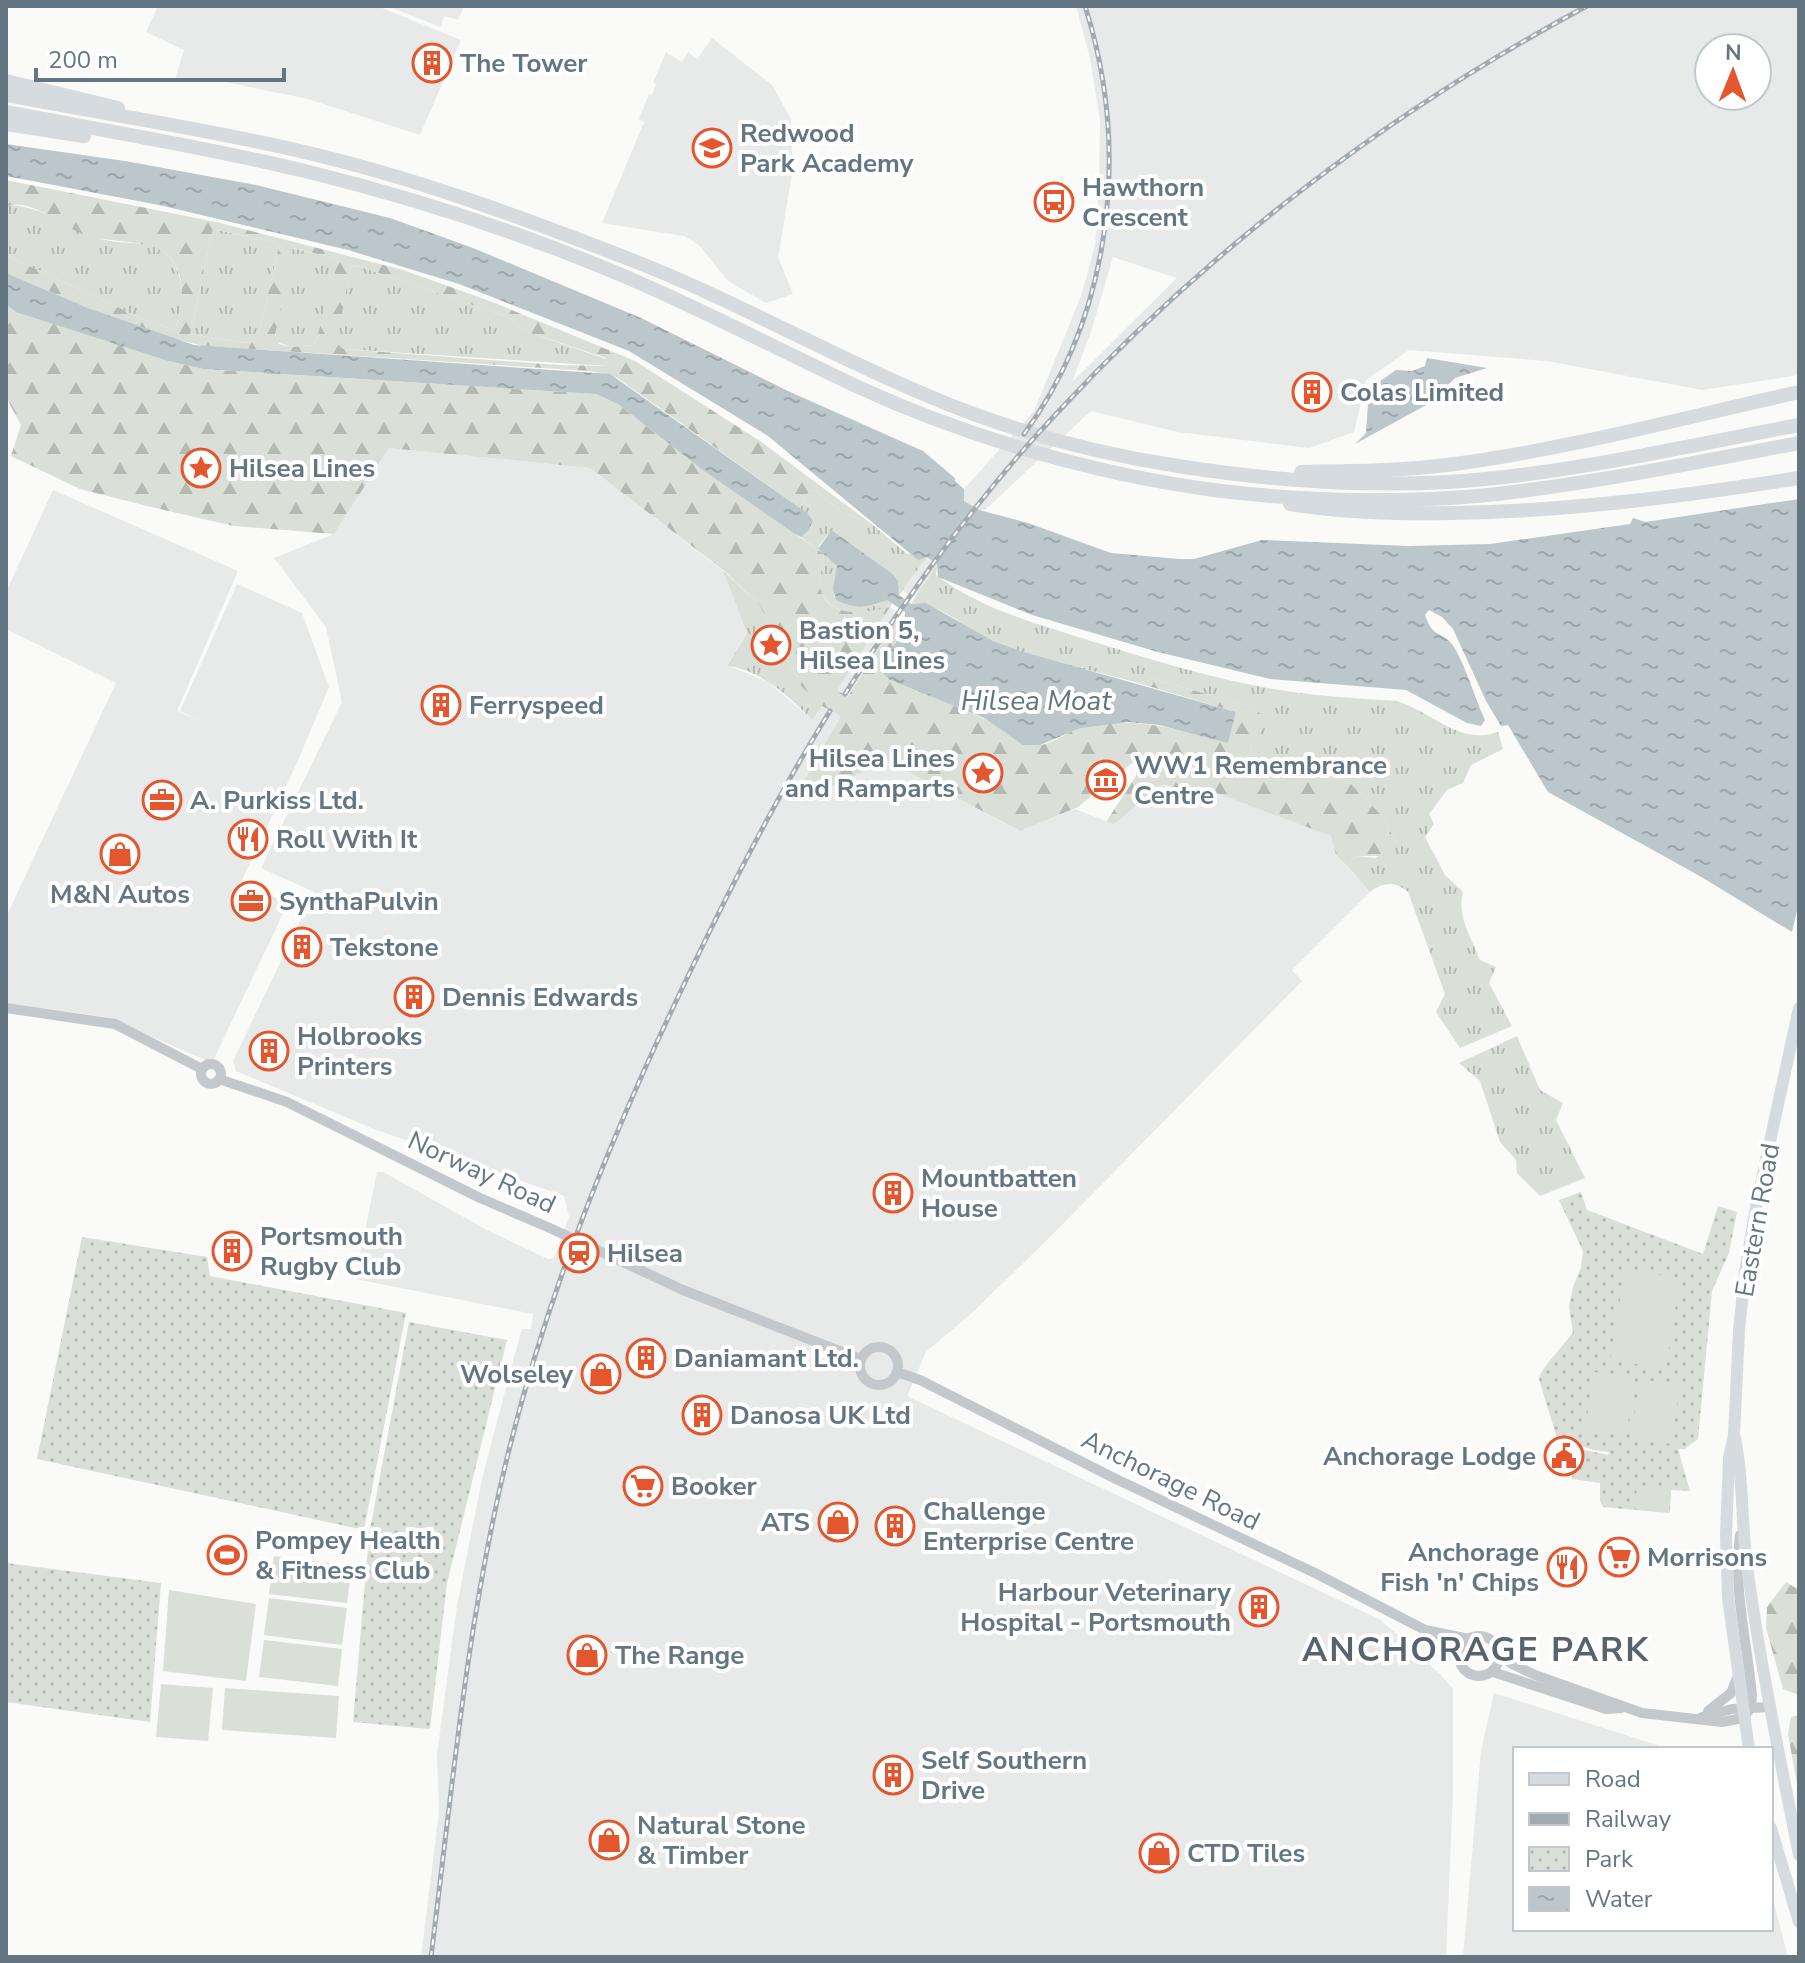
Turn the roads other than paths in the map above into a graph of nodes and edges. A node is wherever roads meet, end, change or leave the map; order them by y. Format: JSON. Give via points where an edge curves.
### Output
{"nodes":[{"id":1,"x":6,"y":81,"type":"edge"},
{"id":2,"x":6,"y":95,"type":"edge"},
{"id":3,"x":6,"y":112,"type":"edge"},
{"id":4,"x":6,"y":124,"type":"edge"},
{"id":5,"x":187,"y":128,"type":"junction"},
{"id":6,"x":247,"y":159,"type":"junction"},
{"id":7,"x":1799,"y":392,"type":"edge"},
{"id":8,"x":1799,"y":425,"type":"edge"},
{"id":9,"x":1799,"y":443,"type":"edge"},
{"id":10,"x":1221,"y":473,"type":"junction"},
{"id":11,"x":1799,"y":478,"type":"edge"},
{"id":12,"x":1216,"y":491,"type":"junction"},
{"id":13,"x":6,"y":1008,"type":"edge"},
{"id":14,"x":1799,"y":1008,"type":"edge"},
{"id":15,"x":860,"y":1359,"type":"junction"},
{"id":16,"x":897,"y":1372,"type":"junction"},
{"id":17,"x":1734,"y":1435,"type":"junction"},
{"id":18,"x":1742,"y":1521,"type":"junction"},
{"id":19,"x":1425,"y":1630,"type":"junction"},
{"id":20,"x":1469,"y":1639,"type":"junction"},
{"id":21,"x":1499,"y":1654,"type":"junction"},
{"id":22,"x":1460,"y":1661,"type":"junction"},
{"id":23,"x":1493,"y":1672,"type":"junction"},
{"id":24,"x":1737,"y":1678,"type":"junction"},
{"id":25,"x":1770,"y":1707,"type":"junction"},
{"id":26,"x":1622,"y":1708,"type":"junction"},
{"id":27,"x":1745,"y":1712,"type":"junction"},
{"id":28,"x":1696,"y":1718,"type":"junction"},
{"id":29,"x":1749,"y":1747,"type":"edge"},
{"id":30,"x":1773,"y":1835,"type":"edge"},
{"id":31,"x":1799,"y":1855,"type":"edge"},
{"id":32,"x":1799,"y":1922,"type":"edge"}],
"edges":[{"from":1,"to":5,"type":"highway"},
{"from":2,"to":5,"type":"highway"},
{"from":3,"to":6,"type":"highway"},
{"from":4,"to":6,"type":"highway"},
{"from":5,"to":10,"type":"highway","via":[[299,150],[503,210],[636,262],[931,397],[1073,443]]},
{"from":6,"to":12,"type":"highway","via":[[386,192],[619,274],[925,415],[1118,473]]},
{"from":7,"to":10,"type":"highway","via":[[1523,453],[1445,465]]},
{"from":8,"to":10,"type":"highway","via":[[1462,481],[1388,484]]},
{"from":9,"to":12,"type":"highway","via":[[1508,493],[1362,499]]},
{"from":11,"to":12,"type":"highway","via":[[1604,504],[1497,512],[1335,512]]},
{"from":13,"to":15,"type":"street","name":"Norway Road","via":[[115,1024],[202,1069],[215,1065],[219,1079],[287,1102],[480,1198],[710,1302]]},
{"from":14,"to":17,"type":"main road","name":"Eastern Road","via":[[1745,1272]]},
{"from":15,"to":16,"type":"street","via":[[869,1349],[887,1348],[897,1361]]},
{"from":15,"to":16,"type":"street","via":[[860,1371],[871,1384],[884,1385]]},
{"from":16,"to":19,"type":"street","name":"Anchorage Road"},
{"from":17,"to":18,"type":"main road","name":"Eastern Road"},
{"from":17,"to":24,"type":"main road","name":"Eastern Road","via":[[1726,1573]]},
{"from":18,"to":25,"type":"main road","name":"Eastern Road"},
{"from":18,"to":27,"type":"street","via":[[1738,1583],[1752,1689]]},
{"from":19,"to":20,"type":"street","name":"Anchorage Road"},
{"from":19,"to":22,"type":"street","name":"Anchorage Road"},
{"from":20,"to":21,"type":"street","via":[[1489,1639]]},
{"from":20,"to":22,"type":"street"},
{"from":21,"to":23,"type":"street"},
{"from":21,"to":26,"type":"street","via":[[1523,1670]]},
{"from":22,"to":23,"type":"street","via":[[1470,1674]]},
{"from":23,"to":26,"type":"street","via":[[1606,1709]]},
{"from":24,"to":27,"type":"main road","name":"Eastern Road"},
{"from":24,"to":28,"type":"street","via":[[1726,1699]]},
{"from":25,"to":27,"type":"street"},
{"from":25,"to":31,"type":"main road","name":"Eastern Road"},
{"from":26,"to":28,"type":"street"},
{"from":27,"to":28,"type":"street","via":[[1727,1722]]},
{"from":27,"to":29,"type":"main road","name":"Eastern Road"},
{"from":30,"to":32,"type":"main road"}]}
